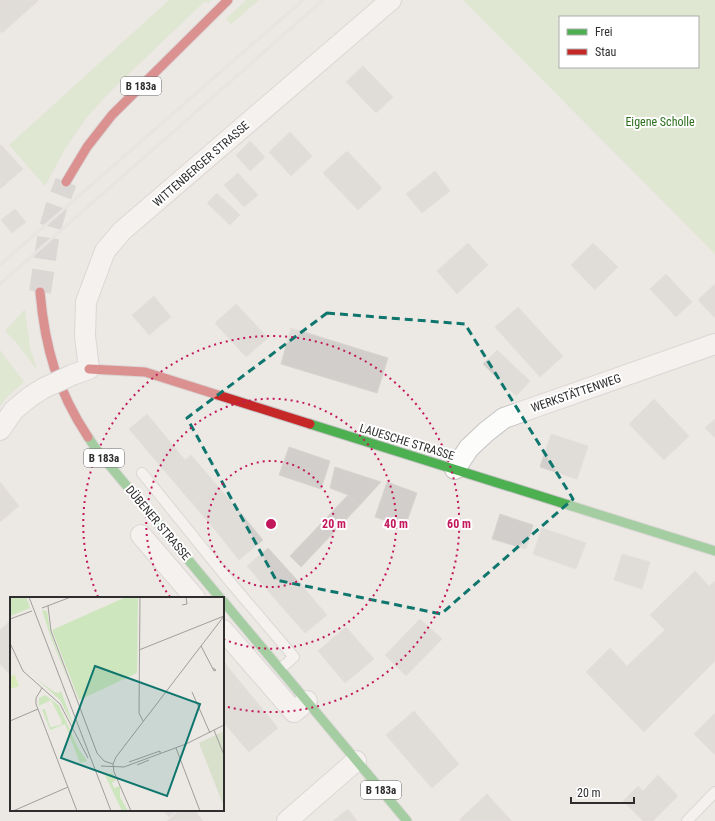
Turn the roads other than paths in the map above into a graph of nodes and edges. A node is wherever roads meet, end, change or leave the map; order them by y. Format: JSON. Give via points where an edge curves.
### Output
{"nodes":[{"id":1,"x":228,"y":0,"type":"edge"},
{"id":2,"x":391,"y":0,"type":"edge"},
{"id":3,"x":66,"y":182,"type":"tunnel mouth"},
{"id":4,"x":40,"y":292,"type":"tunnel mouth"},
{"id":5,"x":715,"y":344,"type":"edge"},
{"id":6,"x":80,"y":372,"type":"junction"},
{"id":7,"x":0,"y":430,"type":"edge"},
{"id":8,"x":455,"y":469,"type":"junction"},
{"id":9,"x":142,"y":473,"type":"dead end"},
{"id":10,"x":141,"y":535,"type":"dead end"},
{"id":11,"x":715,"y":551,"type":"edge"},
{"id":12,"x":194,"y":597,"type":"edge"},
{"id":13,"x":219,"y":597,"type":"edge"},
{"id":14,"x":224,"y":602,"type":"edge"},
{"id":15,"x":224,"y":631,"type":"edge"},
{"id":16,"x":280,"y":669,"type":"junction"},
{"id":17,"x":307,"y":701,"type":"junction"},
{"id":18,"x":356,"y":761,"type":"junction"},
{"id":19,"x":715,"y":792,"type":"edge"},
{"id":20,"x":287,"y":821,"type":"edge"},
{"id":21,"x":407,"y":821,"type":"edge"},
{"id":22,"x":686,"y":821,"type":"edge"}],
"edges":[{"from":1,"to":3,"type":"main road","number":"B 183a","via":[[112,115],[78,159]]},
{"from":2,"to":6,"type":"street","name":"WITTENBERGER STRASSE","via":[[122,231],[105,251],[86,302]]},
{"from":4,"to":13,"type":"main road","name":"DÜBENER STRASSE","number":"B 183a","via":[[42,319],[51,364],[77,421],[96,449]]},
{"from":5,"to":8,"type":"street","name":"WERKSTÄTTENWEG","via":[[504,418],[468,448]]},
{"from":6,"to":7,"type":"street","bridge":true,"via":[[31,396],[14,410]]},
{"from":6,"to":8,"type":"main road","name":"LAUESCHE STRASSE","via":[[145,372]]},
{"from":8,"to":11,"type":"main road","name":"LAUESCHE STRASSE"},
{"from":9,"to":16,"type":"lane","via":[[231,584],[294,657]]},
{"from":10,"to":12,"type":"street","name":"DÜBENER STRASSE"},
{"from":14,"to":16,"type":"main road","number":"B 183a"},
{"from":15,"to":17,"type":"street","via":[[294,712]]},
{"from":16,"to":17,"type":"main road","number":"B 183a"},
{"from":17,"to":18,"type":"main road","number":"B 183a"},
{"from":18,"to":20,"type":"street"},
{"from":18,"to":21,"type":"main road","number":"B 183a"},
{"from":19,"to":22,"type":"lane"}]}
